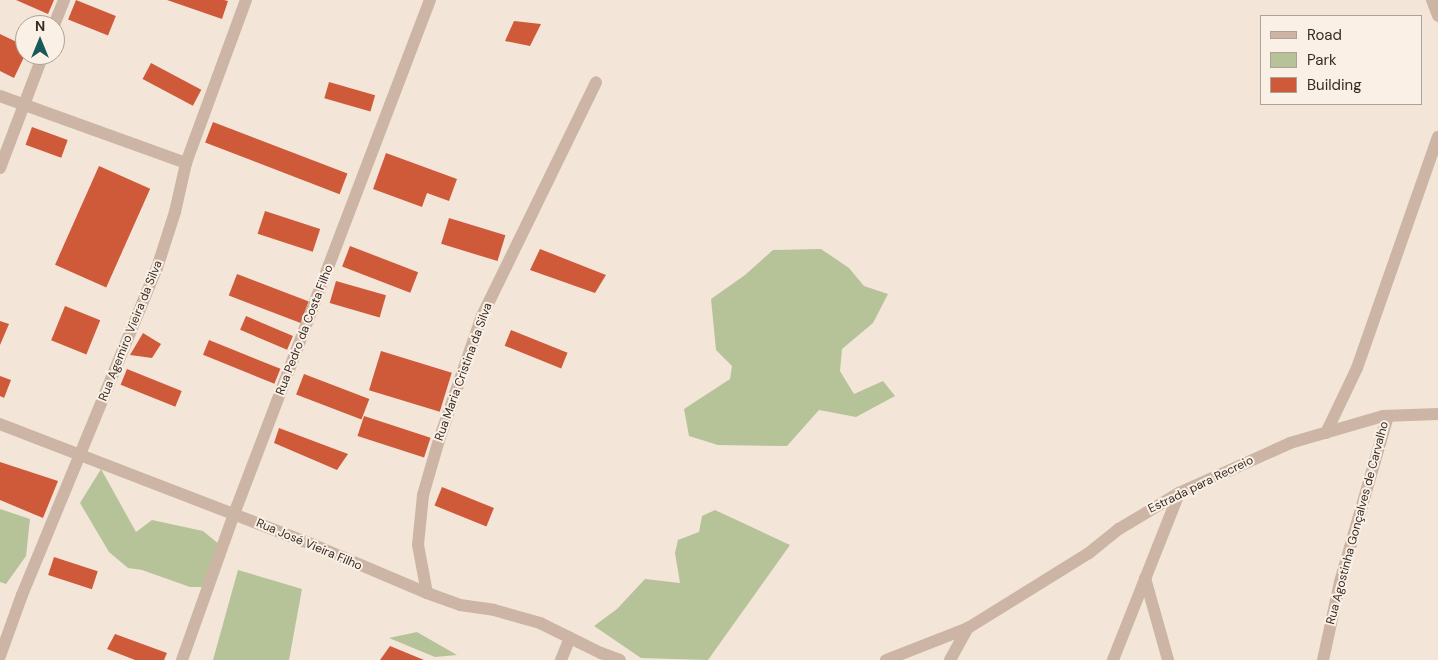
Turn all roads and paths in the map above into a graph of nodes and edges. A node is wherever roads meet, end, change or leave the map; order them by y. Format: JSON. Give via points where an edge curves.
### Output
{"nodes":[{"id":1,"x":64,"y":0,"type":"edge"},
{"id":2,"x":246,"y":0,"type":"edge"},
{"id":3,"x":430,"y":0,"type":"edge"},
{"id":4,"x":1432,"y":0,"type":"edge"},
{"id":5,"x":58,"y":15,"type":"edge"},
{"id":6,"x":1438,"y":16,"type":"edge"},
{"id":7,"x":39,"y":65,"type":"edge"},
{"id":8,"x":596,"y":82,"type":"dead end"},
{"id":9,"x":0,"y":96,"type":"edge"},
{"id":10,"x":25,"y":105,"type":"junction"},
{"id":11,"x":1438,"y":137,"type":"edge"},
{"id":12,"x":186,"y":163,"type":"junction"},
{"id":13,"x":0,"y":168,"type":"edge"},
{"id":14,"x":1438,"y":414,"type":"edge"},
{"id":15,"x":1388,"y":416,"type":"junction"},
{"id":16,"x":0,"y":424,"type":"edge"},
{"id":17,"x":1326,"y":433,"type":"junction"},
{"id":18,"x":80,"y":454,"type":"junction"},
{"id":19,"x":1179,"y":493,"type":"junction"},
{"id":20,"x":234,"y":514,"type":"junction"},
{"id":21,"x":1145,"y":578,"type":"junction"},
{"id":22,"x":427,"y":594,"type":"junction"},
{"id":23,"x":968,"y":628,"type":"junction"},
{"id":24,"x":570,"y":638,"type":"junction"},
{"id":25,"x":0,"y":656,"type":"edge"},
{"id":26,"x":601,"y":657,"type":"edge"},
{"id":27,"x":182,"y":660,"type":"edge"},
{"id":28,"x":561,"y":660,"type":"edge"},
{"id":29,"x":620,"y":660,"type":"edge"},
{"id":30,"x":886,"y":660,"type":"edge"},
{"id":31,"x":950,"y":660,"type":"edge"},
{"id":32,"x":1113,"y":660,"type":"edge"},
{"id":33,"x":1168,"y":660,"type":"edge"},
{"id":34,"x":1323,"y":660,"type":"edge"}],
"edges":[{"from":1,"to":5,"type":"street"},
{"from":2,"to":12,"type":"street","name":"Rua Agemiro Vieira da Silva"},
{"from":3,"to":20,"type":"street","name":"Rua Pedro da Costa Filho"},
{"from":4,"to":6,"type":"street"},
{"from":7,"to":10,"type":"street"},
{"from":8,"to":22,"type":"street","name":"Rua Maria Cristina da Silva","via":[[482,316],[439,440],[423,495],[418,545]]},
{"from":9,"to":10,"type":"street"},
{"from":10,"to":12,"type":"street"},
{"from":10,"to":13,"type":"street"},
{"from":11,"to":17,"type":"street","via":[[1357,368]]},
{"from":12,"to":18,"type":"street","name":"Rua Agemiro Vieira da Silva","via":[[175,212],[156,268]]},
{"from":14,"to":15,"type":"street","name":"Estrada para Recreio"},
{"from":15,"to":17,"type":"street","name":"Estrada para Recreio"},
{"from":15,"to":34,"type":"street","name":"Rua Agostinha Gonçalves de Carvalho","via":[[1340,582]]},
{"from":16,"to":18,"type":"street","name":"Rua José Vieira Filho"},
{"from":17,"to":19,"type":"street","name":"Estrada para Recreio","via":[[1290,443]]},
{"from":18,"to":20,"type":"street","name":"Rua José Vieira Filho"},
{"from":18,"to":25,"type":"street","name":"Rua Agemiro Vieira da Silva"},
{"from":19,"to":21,"type":"street"},
{"from":19,"to":23,"type":"street","name":"Estrada para Recreio"},
{"from":20,"to":22,"type":"street","name":"Rua José Vieira Filho"},
{"from":20,"to":27,"type":"street","name":"Rua Pedro da Costa Filho"},
{"from":21,"to":32,"type":"street"},
{"from":21,"to":33,"type":"street"},
{"from":22,"to":24,"type":"street","name":"Rua José Vieira Filho","via":[[540,623]]},
{"from":23,"to":30,"type":"street"},
{"from":23,"to":31,"type":"street","name":"Estrada para Recreio"},
{"from":24,"to":26,"type":"street","name":"Rua José Vieira Filho"},
{"from":24,"to":28,"type":"street"},
{"from":26,"to":29,"type":"street","name":"Rua José Vieira Filho"}]}
